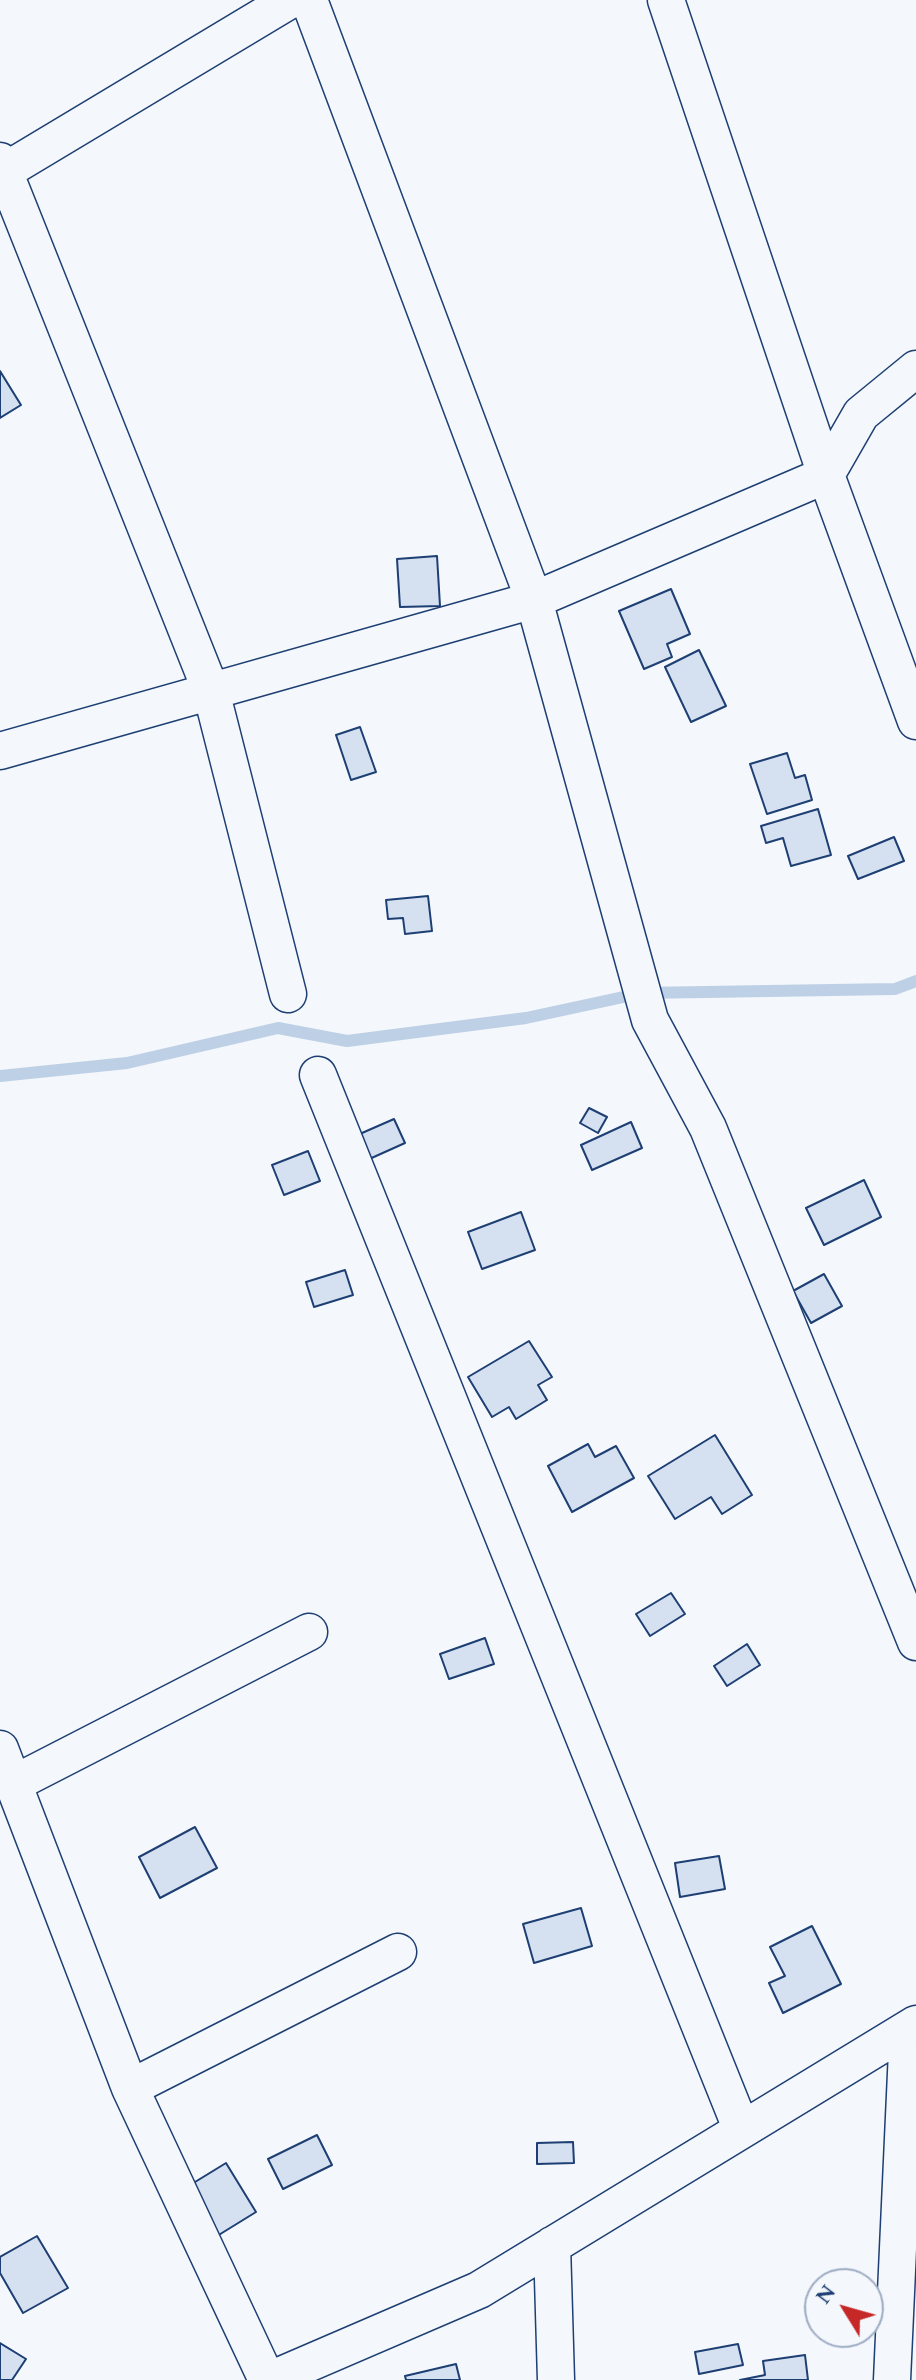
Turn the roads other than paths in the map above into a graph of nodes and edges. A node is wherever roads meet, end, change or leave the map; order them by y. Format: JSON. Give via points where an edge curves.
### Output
{"nodes":[{"id":1,"x":290,"y":0,"type":"edge"},
{"id":2,"x":309,"y":0,"type":"edge"},
{"id":3,"x":666,"y":0,"type":"edge"},
{"id":4,"x":1,"y":169,"type":"edge"},
{"id":5,"x":916,"y":369,"type":"edge"},
{"id":6,"x":826,"y":475,"type":"junction"},
{"id":7,"x":534,"y":600,"type":"junction"},
{"id":8,"x":211,"y":691,"type":"junction"},
{"id":9,"x":916,"y":721,"type":"edge"},
{"id":10,"x":0,"y":751,"type":"edge"},
{"id":11,"x":288,"y":994,"type":"dead end"},
{"id":12,"x":318,"y":1075,"type":"dead end"},
{"id":13,"x":309,"y":1632,"type":"dead end"},
{"id":14,"x":916,"y":1642,"type":"edge"},
{"id":15,"x":0,"y":1749,"type":"edge"},
{"id":16,"x":15,"y":1783,"type":"junction"},
{"id":17,"x":398,"y":1952,"type":"dead end"},
{"id":18,"x":912,"y":2026,"type":"edge"},
{"id":19,"x":130,"y":2088,"type":"junction"},
{"id":20,"x":741,"y":2128,"type":"junction"},
{"id":21,"x":552,"y":2245,"type":"junction"},
{"id":22,"x":268,"y":2380,"type":"edge"},
{"id":23,"x":556,"y":2380,"type":"edge"},
{"id":24,"x":892,"y":2380,"type":"edge"}],
"edges":[{"from":1,"to":4,"type":"street"},
{"from":2,"to":7,"type":"street"},
{"from":3,"to":6,"type":"street"},
{"from":4,"to":8,"type":"street"},
{"from":5,"to":6,"type":"street","via":[[861,414]]},
{"from":6,"to":7,"type":"street"},
{"from":6,"to":9,"type":"street"},
{"from":7,"to":8,"type":"street"},
{"from":7,"to":14,"type":"street","via":[[650,1020],[708,1128]]},
{"from":8,"to":10,"type":"street"},
{"from":8,"to":11,"type":"street"},
{"from":12,"to":20,"type":"street"},
{"from":13,"to":16,"type":"street"},
{"from":15,"to":16,"type":"street"},
{"from":16,"to":19,"type":"street"},
{"from":17,"to":19,"type":"street"},
{"from":18,"to":20,"type":"street"},
{"from":18,"to":24,"type":"street"},
{"from":19,"to":22,"type":"street"},
{"from":20,"to":21,"type":"street"},
{"from":21,"to":22,"type":"street","via":[[479,2290]]},
{"from":21,"to":23,"type":"street"}]}
